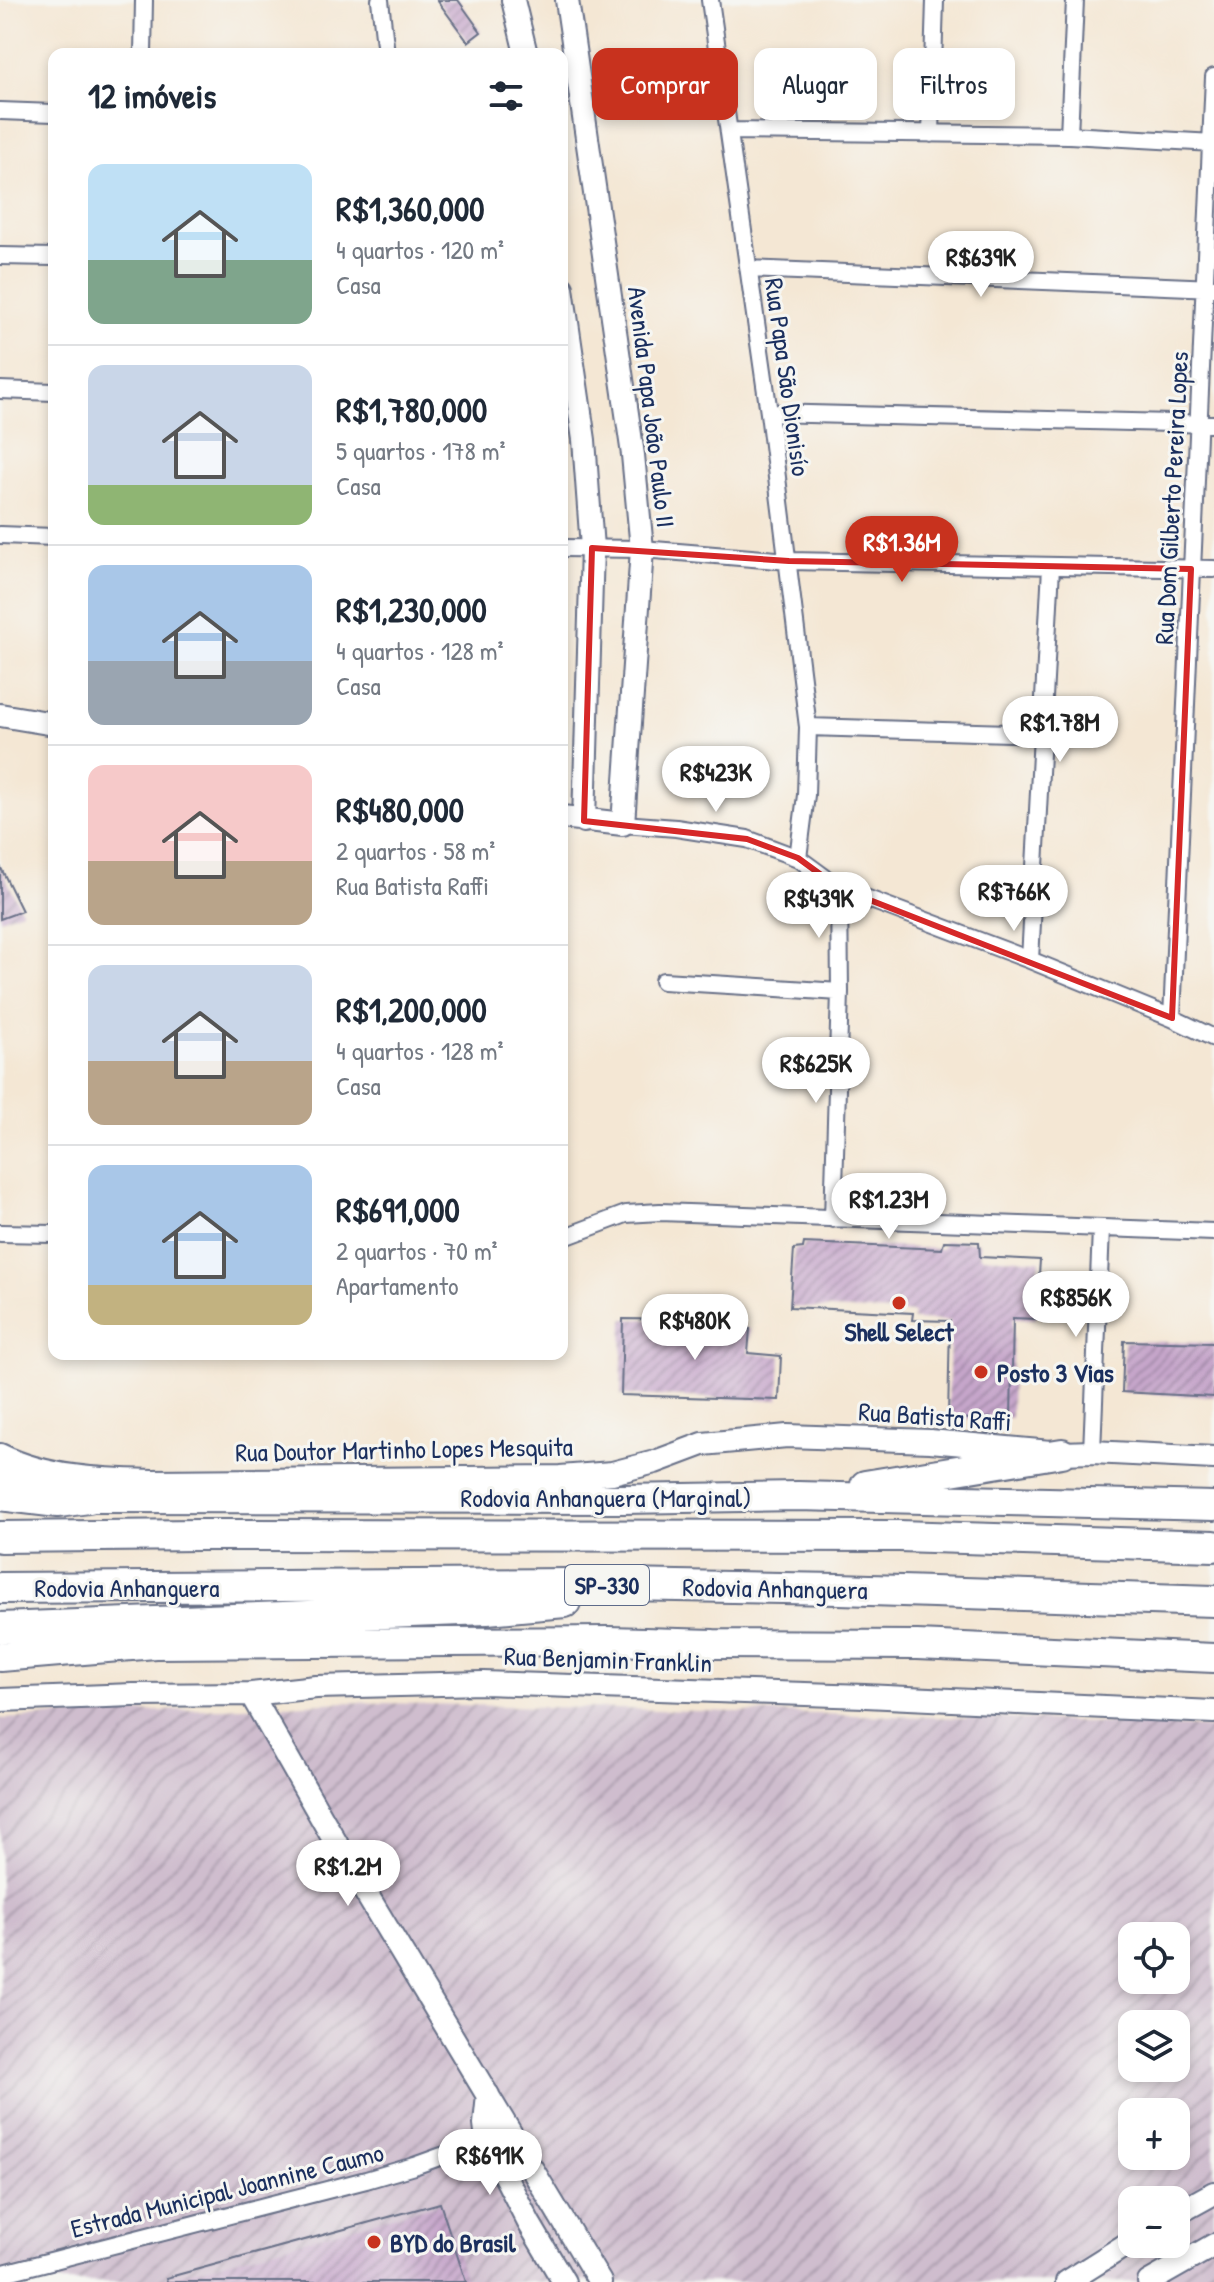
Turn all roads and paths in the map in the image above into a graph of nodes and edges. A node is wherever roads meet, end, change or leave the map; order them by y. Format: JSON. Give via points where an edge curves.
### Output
{"nodes":[{"id":1,"x":144,"y":0,"type":"edge"},
{"id":2,"x":380,"y":0,"type":"edge"},
{"id":3,"x":513,"y":0,"type":"edge"},
{"id":4,"x":567,"y":0,"type":"edge"},
{"id":5,"x":710,"y":0,"type":"edge"},
{"id":6,"x":935,"y":0,"type":"edge"},
{"id":7,"x":1075,"y":0,"type":"edge"},
{"id":8,"x":143,"y":48,"type":"edge"},
{"id":9,"x":385,"y":48,"type":"edge"},
{"id":10,"x":525,"y":48,"type":"edge"},
{"id":11,"x":1214,"y":77,"type":"edge"},
{"id":12,"x":0,"y":111,"type":"edge"},
{"id":13,"x":48,"y":113,"type":"edge"},
{"id":14,"x":730,"y":131,"type":"junction"},
{"id":15,"x":931,"y":134,"type":"junction"},
{"id":16,"x":1069,"y":135,"type":"junction"},
{"id":17,"x":1212,"y":143,"type":"edge"},
{"id":18,"x":0,"y":256,"type":"edge"},
{"id":19,"x":48,"y":257,"type":"edge"},
{"id":20,"x":749,"y":269,"type":"junction"},
{"id":21,"x":1209,"y":288,"type":"edge"},
{"id":22,"x":568,"y":329,"type":"edge"},
{"id":23,"x":0,"y":390,"type":"edge"},
{"id":24,"x":48,"y":392,"type":"edge"},
{"id":25,"x":769,"y":413,"type":"junction"},
{"id":26,"x":1206,"y":424,"type":"edge"},
{"id":27,"x":0,"y":535,"type":"edge"},
{"id":28,"x":48,"y":537,"type":"edge"},
{"id":29,"x":568,"y":548,"type":"edge"},
{"id":30,"x":592,"y":548,"type":"junction"},
{"id":31,"x":642,"y":549,"type":"junction"},
{"id":32,"x":789,"y":561,"type":"junction"},
{"id":33,"x":1051,"y":567,"type":"junction"},
{"id":34,"x":1191,"y":569,"type":"junction"},
{"id":35,"x":1214,"y":569,"type":"edge"},
{"id":36,"x":0,"y":715,"type":"edge"},
{"id":37,"x":48,"y":723,"type":"edge"},
{"id":38,"x":808,"y":727,"type":"junction"},
{"id":39,"x":1042,"y":734,"type":"junction"},
{"id":40,"x":573,"y":819,"type":"edge"},
{"id":41,"x":623,"y":824,"type":"junction"},
{"id":42,"x":798,"y":858,"type":"junction"},
{"id":43,"x":839,"y":888,"type":"junction"},
{"id":44,"x":1030,"y":960,"type":"junction"},
{"id":45,"x":663,"y":981,"type":"dead end"},
{"id":46,"x":840,"y":992,"type":"junction"},
{"id":47,"x":1172,"y":1018,"type":"junction"},
{"id":48,"x":1214,"y":1038,"type":"edge"},
{"id":49,"x":833,"y":1219,"type":"junction"},
{"id":50,"x":1101,"y":1229,"type":"junction"},
{"id":51,"x":1214,"y":1232,"type":"edge"},
{"id":52,"x":0,"y":1233,"type":"edge"},
{"id":53,"x":48,"y":1234,"type":"edge"},
{"id":54,"x":568,"y":1236,"type":"edge"},
{"id":55,"x":1092,"y":1452,"type":"junction"},
{"id":56,"x":1062,"y":1453,"type":"junction"},
{"id":57,"x":0,"y":1455,"type":"edge"},
{"id":58,"x":1214,"y":1458,"type":"edge"},
{"id":59,"x":655,"y":1462,"type":"joint"},
{"id":60,"x":0,"y":1476,"type":"edge"},
{"id":61,"x":0,"y":1495,"type":"edge"},
{"id":62,"x":798,"y":1496,"type":"junction"},
{"id":63,"x":89,"y":1498,"type":"junction"},
{"id":64,"x":1214,"y":1506,"type":"edge"},
{"id":65,"x":0,"y":1518,"type":"edge"},
{"id":66,"x":199,"y":1535,"type":"junction"},
{"id":67,"x":0,"y":1537,"type":"edge"},
{"id":68,"x":1214,"y":1546,"type":"edge"},
{"id":69,"x":0,"y":1588,"type":"edge"},
{"id":70,"x":839,"y":1589,"type":"junction"},
{"id":71,"x":1214,"y":1601,"type":"edge"},
{"id":72,"x":0,"y":1628,"type":"edge"},
{"id":73,"x":155,"y":1644,"type":"junction"},
{"id":74,"x":0,"y":1646,"type":"edge"},
{"id":75,"x":0,"y":1657,"type":"edge"},
{"id":76,"x":1214,"y":1658,"type":"edge"},
{"id":77,"x":251,"y":1694,"type":"junction"},
{"id":78,"x":0,"y":1700,"type":"edge"},
{"id":79,"x":1214,"y":1712,"type":"edge"},
{"id":80,"x":488,"y":2095,"type":"junction"},
{"id":81,"x":509,"y":2130,"type":"junction"},
{"id":82,"x":487,"y":2141,"type":"junction"},
{"id":83,"x":1214,"y":2193,"type":"edge"},
{"id":84,"x":1190,"y":2206,"type":"edge"},
{"id":85,"x":1214,"y":2245,"type":"edge"},
{"id":86,"x":1118,"y":2250,"type":"edge"},
{"id":87,"x":0,"y":2274,"type":"edge"},
{"id":88,"x":564,"y":2282,"type":"edge"},
{"id":89,"x":600,"y":2282,"type":"edge"},
{"id":90,"x":1067,"y":2282,"type":"edge"},
{"id":91,"x":1149,"y":2282,"type":"edge"}],
"edges":[{"from":1,"to":8,"type":"street"},
{"from":2,"to":9,"type":"street"},
{"from":3,"to":10,"type":"street"},
{"from":4,"to":31,"type":"street","name":"Avenida Papa João Paulo II"},
{"from":5,"to":14,"type":"street","name":"Rua Papa São Dionisío"},
{"from":6,"to":15,"type":"street"},
{"from":7,"to":16,"type":"street"},
{"from":11,"to":17,"type":"street","name":"Rua Dom Gilberto Pereira Lopes"},
{"from":12,"to":13,"type":"street"},
{"from":14,"to":15,"type":"street"},
{"from":14,"to":20,"type":"street","name":"Rua Papa São Dionisío"},
{"from":15,"to":16,"type":"street"},
{"from":16,"to":17,"type":"street"},
{"from":17,"to":21,"type":"street","name":"Rua Dom Gilberto Pereira Lopes"},
{"from":18,"to":19,"type":"street"},
{"from":20,"to":21,"type":"street"},
{"from":20,"to":25,"type":"street","name":"Rua Papa São Dionisío"},
{"from":21,"to":26,"type":"street","name":"Rua Dom Gilberto Pereira Lopes"},
{"from":22,"to":30,"type":"street"},
{"from":23,"to":24,"type":"street"},
{"from":25,"to":26,"type":"street"},
{"from":25,"to":32,"type":"street","name":"Rua Papa São Dionisío"},
{"from":26,"to":34,"type":"street","name":"Rua Dom Gilberto Pereira Lopes"},
{"from":27,"to":28,"type":"street"},
{"from":29,"to":30,"type":"street"},
{"from":30,"to":31,"type":"street"},
{"from":30,"to":40,"type":"street"},
{"from":31,"to":32,"type":"street"},
{"from":31,"to":41,"type":"street","name":"Avenida Papa João Paulo II"},
{"from":32,"to":33,"type":"street"},
{"from":32,"to":38,"type":"street","name":"Rua Papa São Dionisío"},
{"from":33,"to":34,"type":"street"},
{"from":33,"to":39,"type":"street"},
{"from":34,"to":35,"type":"street"},
{"from":34,"to":47,"type":"street","name":"Rua Dom Gilberto Pereira Lopes"},
{"from":36,"to":37,"type":"street"},
{"from":38,"to":39,"type":"street"},
{"from":38,"to":42,"type":"street","name":"Rua Papa São Dionisío"},
{"from":39,"to":44,"type":"street"},
{"from":40,"to":41,"type":"street"},
{"from":41,"to":42,"type":"street","via":[[747,839]]},
{"from":42,"to":43,"type":"street"},
{"from":43,"to":44,"type":"street"},
{"from":43,"to":46,"type":"street"},
{"from":44,"to":47,"type":"street"},
{"from":45,"to":46,"type":"street"},
{"from":46,"to":49,"type":"street"},
{"from":47,"to":48,"type":"street"},
{"from":49,"to":50,"type":"street"},
{"from":49,"to":54,"type":"street","via":[[626,1214]]},
{"from":50,"to":51,"type":"street"},
{"from":50,"to":55,"type":"street"},
{"from":52,"to":53,"type":"street"},
{"from":55,"to":56,"type":"street","name":"Rua Batista Raffi"},
{"from":55,"to":58,"type":"street","name":"Rua Batista Raffi"},
{"from":56,"to":59,"type":"street","name":"Rua Batista Raffi","via":[[787,1436],[703,1444]]},
{"from":56,"to":62,"type":"highway"},
{"from":57,"to":59,"type":"street","name":"Rua Doutor Martinho Lopes Mesquita","via":[[60,1474],[152,1481],[560,1477],[612,1473]]},
{"from":60,"to":63,"type":"highway","name":"Rodovia Anhanguera (Marginal)"},
{"from":61,"to":63,"type":"highway","via":[[58,1502]]},
{"from":62,"to":63,"type":"highway","name":"Rodovia Anhanguera (Marginal)"},
{"from":62,"to":64,"type":"highway","name":"Rodovia Anhanguera (Marginal)"},
{"from":65,"to":66,"type":"highway"},
{"from":66,"to":67,"type":"highway","name":"Rodovia Anhanguera","number":"SP-330"},
{"from":66,"to":68,"type":"highway","name":"Rodovia Anhanguera","number":"SP-330","via":[[899,1536]]},
{"from":69,"to":70,"type":"highway","name":"Rodovia Anhanguera","number":"SP-330","via":[[569,1584]]},
{"from":70,"to":71,"type":"highway","name":"Rodovia Anhanguera","number":"SP-330"},
{"from":70,"to":72,"type":"highway"},
{"from":73,"to":74,"type":"highway","via":[[94,1640]]},
{"from":73,"to":75,"type":"highway"},
{"from":73,"to":76,"type":"highway","via":[[917,1645]]},
{"from":77,"to":78,"type":"street","name":"Rua Benjamin Franklin"},
{"from":77,"to":79,"type":"street","name":"Rua Benjamin Franklin","via":[[483,1683]]},
{"from":77,"to":80,"type":"street"},
{"from":80,"to":81,"type":"street"},
{"from":80,"to":82,"type":"street"},
{"from":81,"to":82,"type":"street","name":"Estrada Municipal Joannine Caumo"},
{"from":81,"to":89,"type":"street"},
{"from":82,"to":87,"type":"street","name":"Estrada Municipal Joannine Caumo","via":[[366,2180]]},
{"from":82,"to":88,"type":"street"},
{"from":83,"to":84,"type":"street"},
{"from":85,"to":91,"type":"street"},
{"from":86,"to":90,"type":"street"}]}
